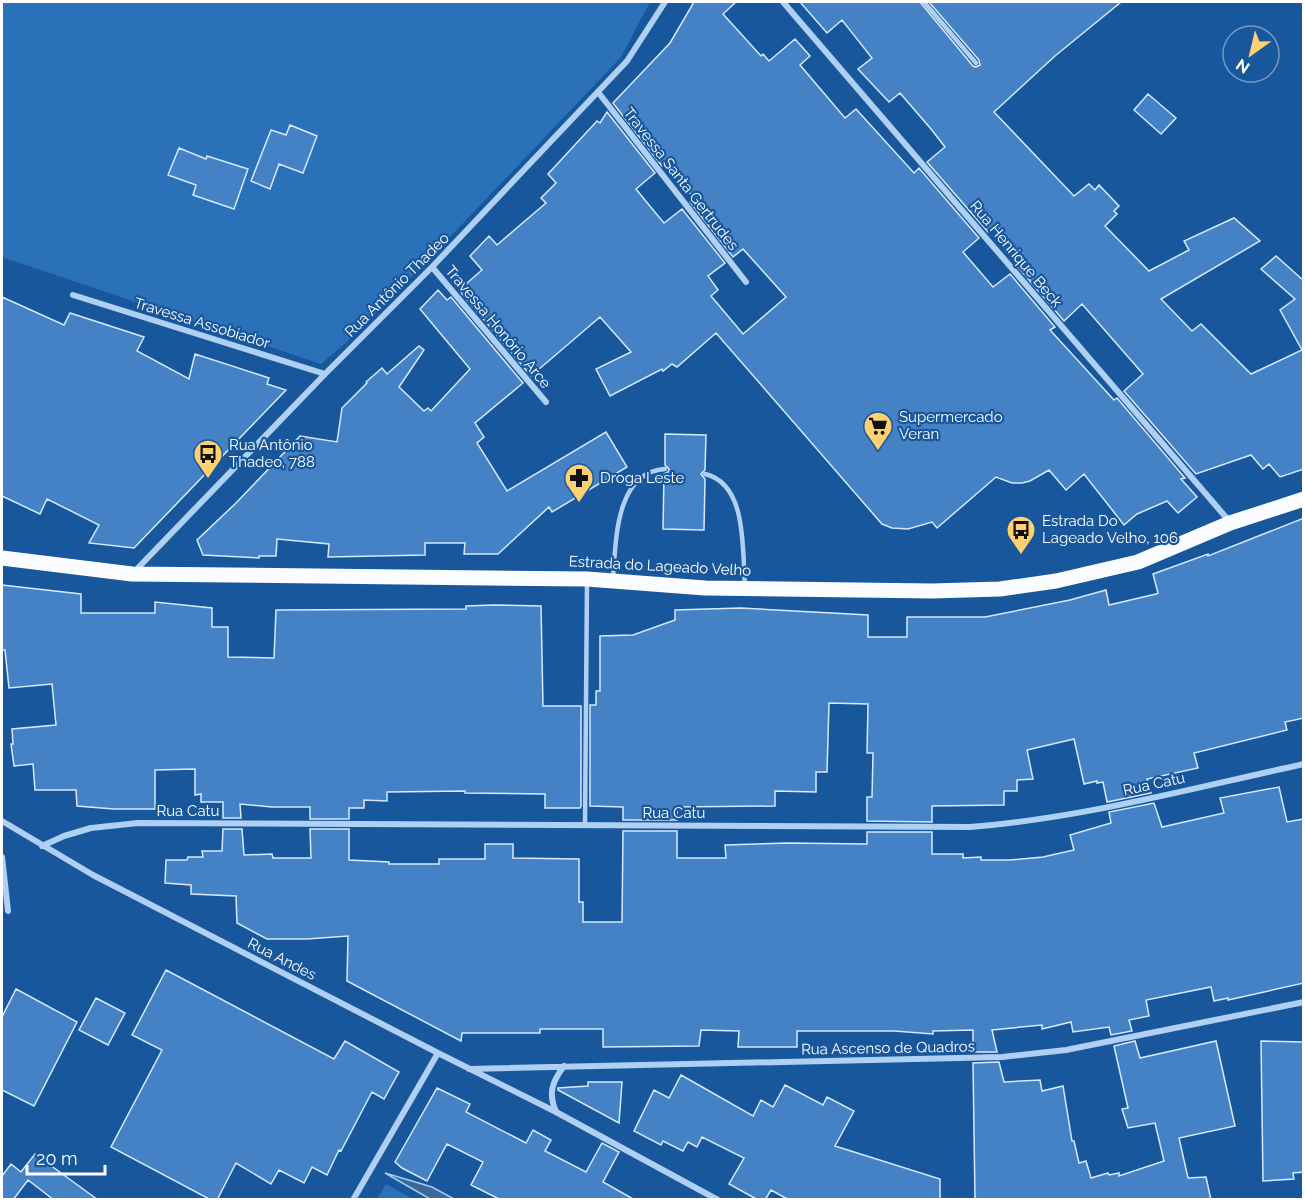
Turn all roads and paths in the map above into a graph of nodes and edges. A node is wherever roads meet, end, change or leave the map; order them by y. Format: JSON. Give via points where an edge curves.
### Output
{"nodes":[{"id":1,"x":664,"y":2,"type":"edge"},
{"id":2,"x":783,"y":2,"type":"edge"},
{"id":3,"x":924,"y":2,"type":"edge"},
{"id":4,"x":976,"y":63,"type":"dead end"},
{"id":5,"x":598,"y":92,"type":"junction"},
{"id":6,"x":432,"y":267,"type":"junction"},
{"id":7,"x":746,"y":282,"type":"dead end"},
{"id":8,"x":73,"y":295,"type":"dead end"},
{"id":9,"x":325,"y":374,"type":"junction"},
{"id":10,"x":546,"y":402,"type":"dead end"},
{"id":11,"x":664,"y":469,"type":"dead end"},
{"id":12,"x":705,"y":474,"type":"dead end"},
{"id":13,"x":1304,"y":499,"type":"edge"},
{"id":14,"x":1230,"y":523,"type":"junction"},
{"id":15,"x":2,"y":558,"type":"edge"},
{"id":16,"x":132,"y":574,"type":"junction"},
{"id":17,"x":587,"y":579,"type":"junction"},
{"id":18,"x":613,"y":581,"type":"junction"},
{"id":19,"x":745,"y":589,"type":"junction"},
{"id":20,"x":1304,"y":764,"type":"edge"},
{"id":21,"x":2,"y":821,"type":"edge"},
{"id":22,"x":585,"y":824,"type":"junction"},
{"id":23,"x":42,"y":846,"type":"junction"},
{"id":24,"x":2,"y":857,"type":"edge"},
{"id":25,"x":8,"y":910,"type":"dead end"},
{"id":26,"x":1304,"y":1002,"type":"edge"},
{"id":27,"x":438,"y":1053,"type":"junction"},
{"id":28,"x":564,"y":1066,"type":"junction"},
{"id":29,"x":469,"y":1069,"type":"junction"},
{"id":30,"x":556,"y":1112,"type":"junction"},
{"id":31,"x":353,"y":1200,"type":"edge"},
{"id":32,"x":718,"y":1200,"type":"edge"}],
"edges":[{"from":1,"to":5,"type":"street","name":"Rua Antônio Thadeo","via":[[627,61]]},
{"from":2,"to":14,"type":"street","name":"Rua Henrique Beck"},
{"from":3,"to":4,"type":"lane"},
{"from":5,"to":6,"type":"street","name":"Rua Antônio Thadeo"},
{"from":5,"to":7,"type":"street","name":"Travessa Santa Gertrudes"},
{"from":6,"to":9,"type":"street","name":"Rua Antônio Thadeo"},
{"from":6,"to":10,"type":"street","name":"Travessa Honório Arce"},
{"from":8,"to":9,"type":"street","name":"Travessa Assobiador"},
{"from":9,"to":16,"type":"street","name":"Rua Antônio Thadeo"},
{"from":11,"to":18,"type":"lane","via":[[641,478],[627,493],[618,522]]},
{"from":12,"to":19,"type":"lane","via":[[716,476],[728,486],[738,508]]},
{"from":13,"to":14,"type":"main road","name":"Estrada do Lageado Velho"},
{"from":14,"to":19,"type":"main road","name":"Estrada do Lageado Velho","via":[[1138,562],[1000,589]]},
{"from":15,"to":16,"type":"main road","name":"Estrada do Lageado Velho"},
{"from":16,"to":17,"type":"main road","name":"Estrada do Lageado Velho"},
{"from":17,"to":18,"type":"main road","name":"Estrada do Lageado Velho"},
{"from":17,"to":22,"type":"lane"},
{"from":18,"to":19,"type":"main road","name":"Estrada do Lageado Velho"},
{"from":20,"to":22,"type":"street","name":"Rua Catu","via":[[1021,823],[970,827]]},
{"from":21,"to":23,"type":"street","name":"Rua Andes"},
{"from":22,"to":23,"type":"street","name":"Rua Catu","via":[[138,823],[91,828]]},
{"from":23,"to":27,"type":"street","name":"Rua Andes"},
{"from":24,"to":25,"type":"street"},
{"from":26,"to":28,"type":"street","name":"Rua Ascenso de Quadros","via":[[1066,1050],[1002,1057]]},
{"from":27,"to":29,"type":"street","name":"Rua Andes"},
{"from":27,"to":31,"type":"street"},
{"from":28,"to":29,"type":"street","name":"Rua Ascenso de Quadros"},
{"from":28,"to":30,"type":"street","via":[[550,1096]]},
{"from":29,"to":30,"type":"street","name":"Rua Andes"},
{"from":30,"to":32,"type":"street","name":"Rua Andes"}]}
